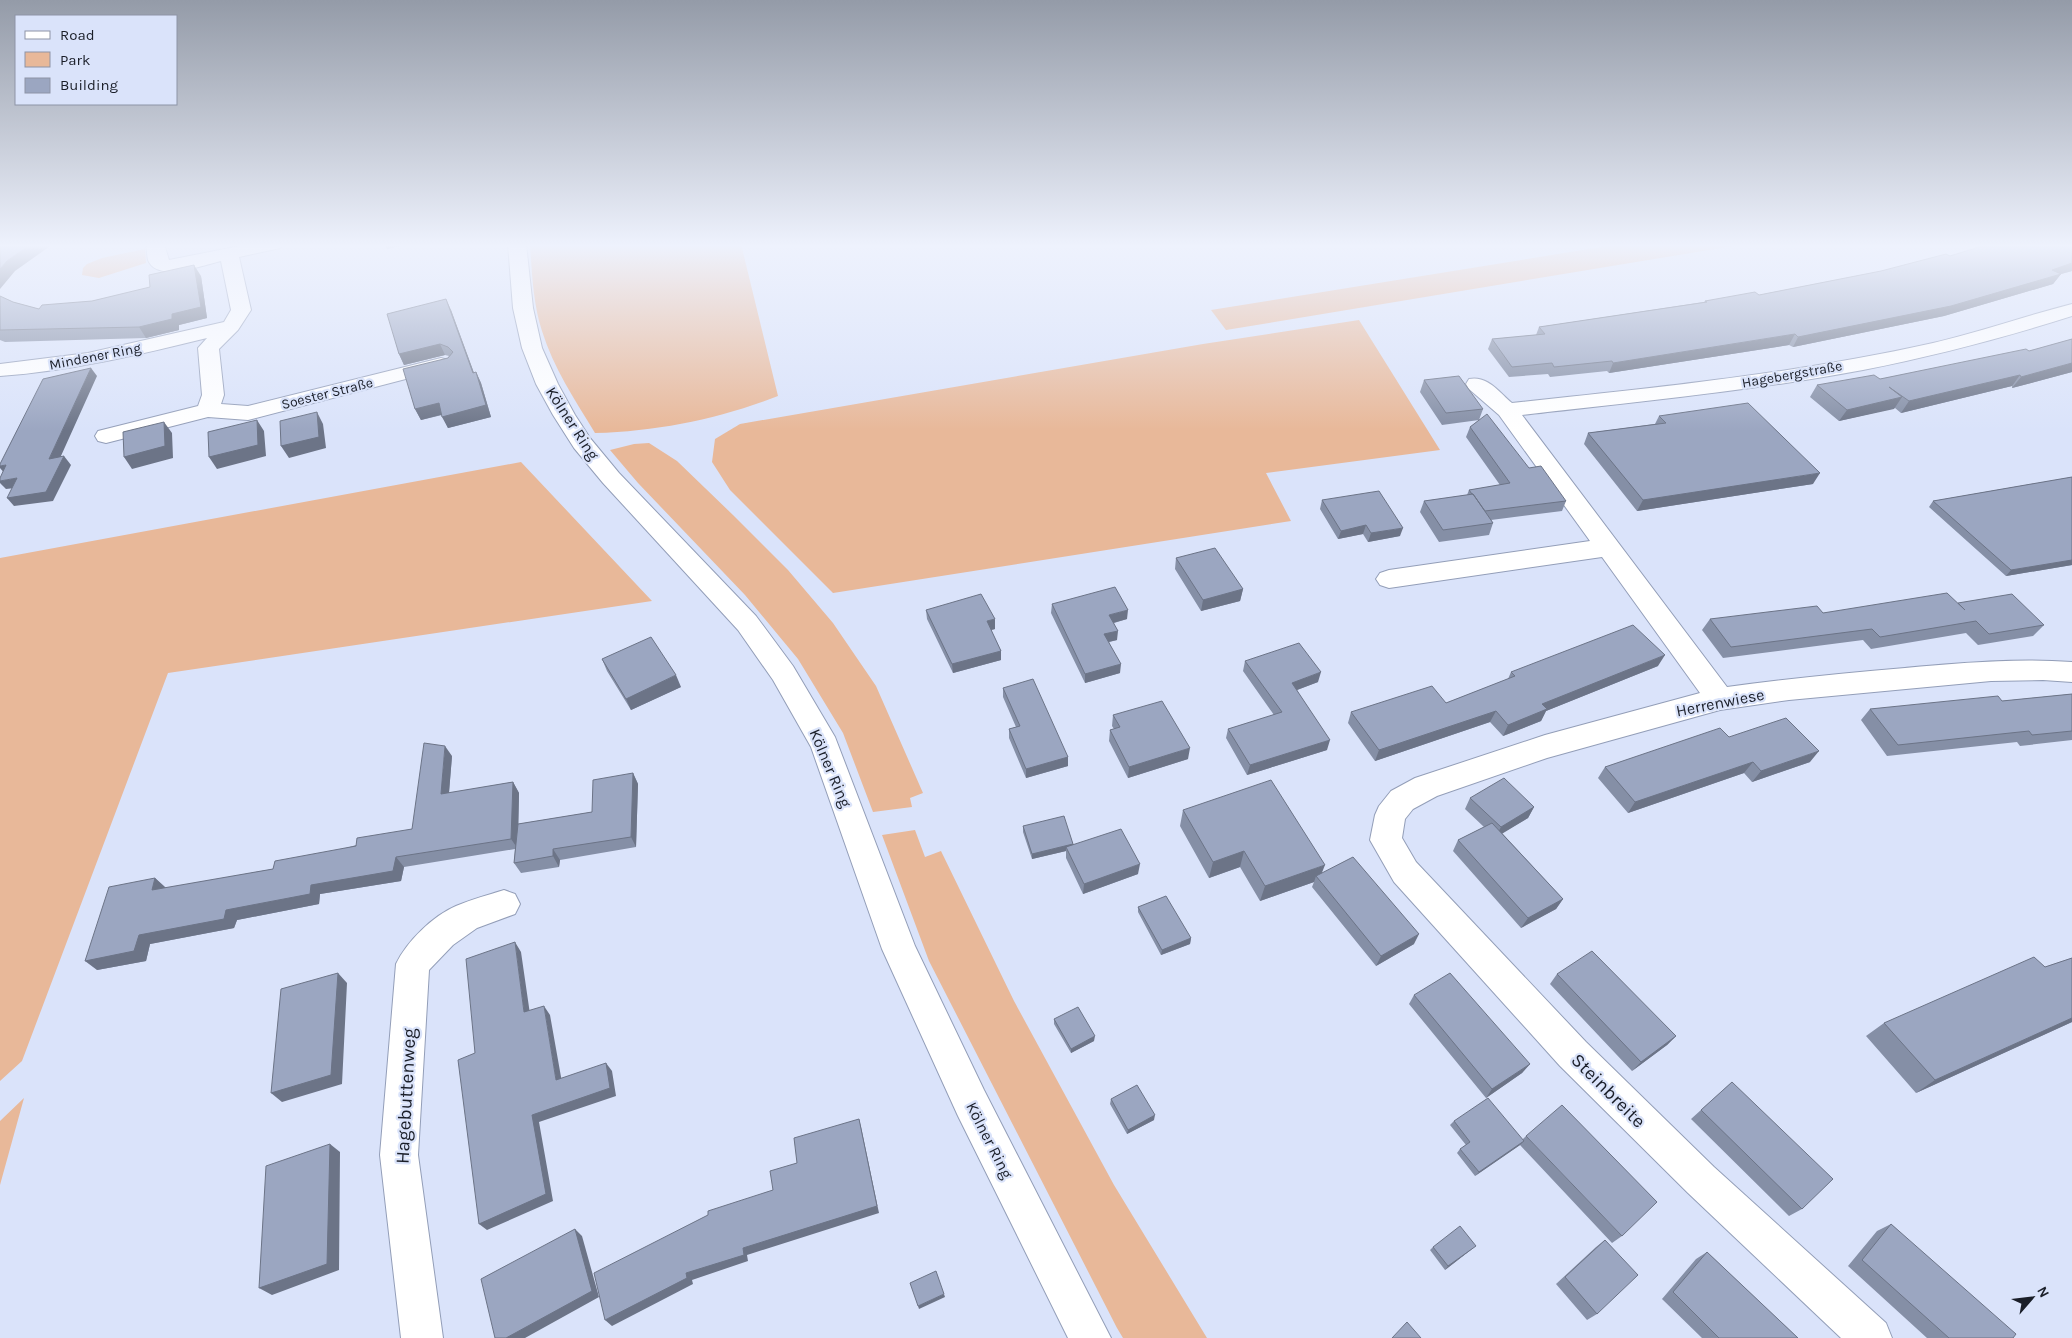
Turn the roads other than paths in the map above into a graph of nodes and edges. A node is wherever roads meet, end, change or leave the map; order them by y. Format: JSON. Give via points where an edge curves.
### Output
{"nodes":[{"id":1,"x":240,"y":306,"type":"edge"},
{"id":2,"x":522,"y":306,"type":"edge"},
{"id":3,"x":2072,"y":310,"type":"edge"},
{"id":4,"x":231,"y":326,"type":"junction"},
{"id":5,"x":445,"y":363,"type":"edge"},
{"id":6,"x":0,"y":370,"type":"edge"},
{"id":7,"x":1478,"y":384,"type":"dead end"},
{"id":8,"x":208,"y":410,"type":"junction"},
{"id":9,"x":1507,"y":410,"type":"junction"},
{"id":10,"x":106,"y":436,"type":"dead end"},
{"id":11,"x":1609,"y":547,"type":"junction"},
{"id":12,"x":1389,"y":579,"type":"dead end"},
{"id":13,"x":2072,"y":672,"type":"edge"},
{"id":14,"x":1720,"y":699,"type":"junction"},
{"id":15,"x":1390,"y":816,"type":"joint"},
{"id":16,"x":504,"y":904,"type":"dead end"},
{"id":17,"x":422,"y":1338,"type":"edge"},
{"id":18,"x":1090,"y":1338,"type":"edge"},
{"id":19,"x":1871,"y":1338,"type":"edge"}],
"edges":[{"from":1,"to":4,"type":"street"},
{"from":2,"to":18,"type":"street","name":"Kölner Ring","via":[[532,348],[547,384],[582,444],[747,623],[783,673],[824,745],[899,949],[971,1103]]},
{"from":3,"to":9,"type":"street","name":"Hagebergstraße","via":[[1960,344],[1877,360],[1737,384]]},
{"from":4,"to":6,"type":"street","name":"Mindener Ring","via":[[89,360]]},
{"from":4,"to":8,"type":"street","via":[[208,348],[213,394]]},
{"from":5,"to":8,"type":"street","name":"Soester Straße","via":[[248,413]]},
{"from":7,"to":9,"type":"street"},
{"from":8,"to":10,"type":"street","name":"Soester Straße"},
{"from":9,"to":11,"type":"street"},
{"from":11,"to":12,"type":"street"},
{"from":11,"to":14,"type":"street"},
{"from":13,"to":14,"type":"street","name":"Herrenwiese","via":[[1991,671],[1789,689]]},
{"from":14,"to":15,"type":"street","name":"Herrenwiese","via":[[1545,747],[1426,788],[1402,800]]},
{"from":15,"to":19,"type":"street","name":"Steinbreite","via":[[1386,840],[1405,872],[1566,1047],[1701,1180]]},
{"from":16,"to":17,"type":"street","name":"Hagebuttenweg","via":[[466,917],[441,934],[412,964],[399,1154]]}]}
